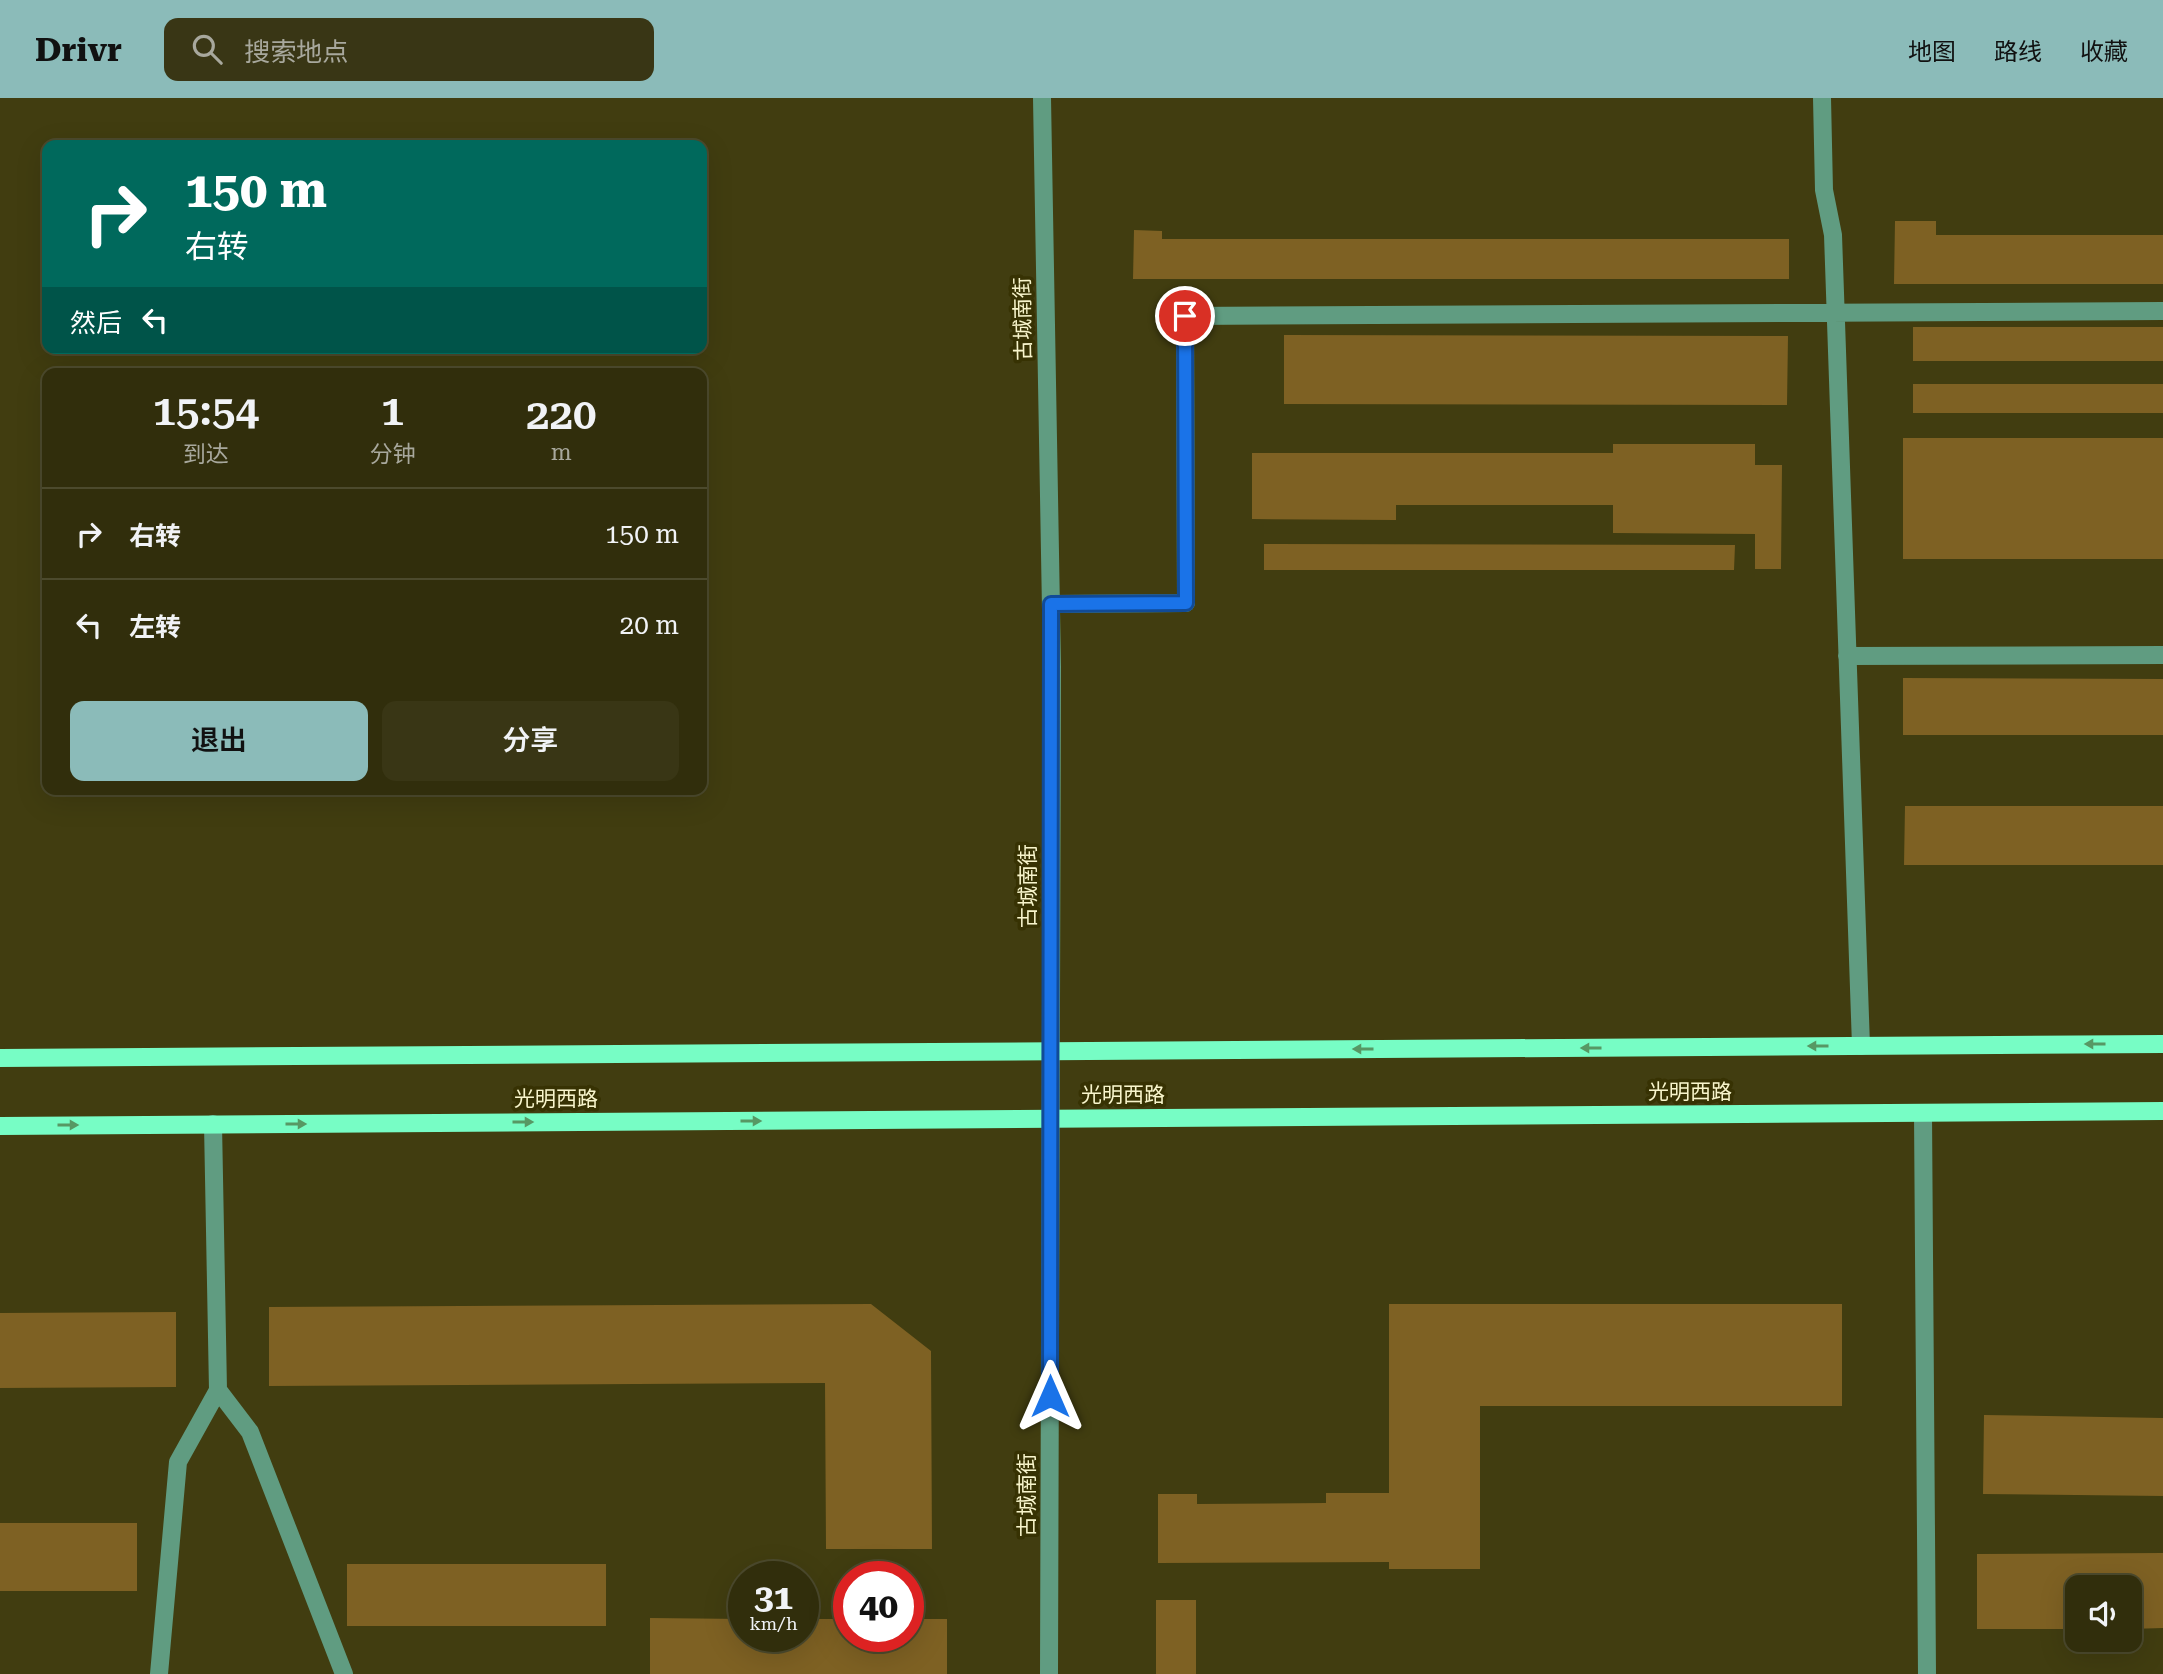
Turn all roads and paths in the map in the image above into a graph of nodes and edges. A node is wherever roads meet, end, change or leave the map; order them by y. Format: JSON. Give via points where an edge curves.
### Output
{"nodes":[{"id":1,"x":1041,"y":98,"type":"edge"},
{"id":2,"x":1822,"y":98,"type":"edge"},
{"id":3,"x":2163,"y":311,"type":"edge"},
{"id":4,"x":1836,"y":313,"type":"junction"},
{"id":5,"x":1051,"y":604,"type":"junction"},
{"id":6,"x":2163,"y":655,"type":"edge"},
{"id":7,"x":1847,"y":656,"type":"junction"},
{"id":8,"x":2163,"y":1044,"type":"edge"},
{"id":9,"x":1861,"y":1046,"type":"junction"},
{"id":10,"x":1051,"y":1051,"type":"junction"},
{"id":11,"x":0,"y":1058,"type":"edge"},
{"id":12,"x":2163,"y":1111,"type":"edge"},
{"id":13,"x":1923,"y":1113,"type":"junction"},
{"id":14,"x":1051,"y":1118,"type":"junction"},
{"id":15,"x":213,"y":1124,"type":"junction"},
{"id":16,"x":0,"y":1126,"type":"edge"},
{"id":17,"x":218,"y":1390,"type":"junction"},
{"id":18,"x":159,"y":1674,"type":"edge"},
{"id":19,"x":344,"y":1674,"type":"edge"},
{"id":20,"x":1049,"y":1674,"type":"edge"},
{"id":21,"x":1927,"y":1674,"type":"edge"}],
"edges":[{"from":1,"to":5,"type":"street","name":"古城南街"},
{"from":2,"to":4,"type":"street","via":[[1824,190],[1833,235]]},
{"from":3,"to":4,"type":"street"},
{"from":4,"to":5,"type":"street","via":[[1185,316],[1186,603]]},
{"from":4,"to":7,"type":"street"},
{"from":5,"to":10,"type":"street","name":"古城南街"},
{"from":6,"to":7,"type":"street"},
{"from":7,"to":9,"type":"street"},
{"from":8,"to":9,"type":"main road","one_way":true},
{"from":9,"to":10,"type":"main road","one_way":true},
{"from":10,"to":11,"type":"main road"},
{"from":10,"to":14,"type":"street","name":"古城南街"},
{"from":12,"to":13,"type":"main road","name":"光明西路"},
{"from":13,"to":14,"type":"main road","name":"光明西路"},
{"from":13,"to":21,"type":"street"},
{"from":15,"to":14,"type":"main road","name":"光明西路","one_way":true},
{"from":14,"to":20,"type":"street","name":"古城南街"},
{"from":16,"to":15,"type":"main road","name":"光明西路","one_way":true},
{"from":15,"to":17,"type":"street"},
{"from":17,"to":18,"type":"street","via":[[177,1462]]},
{"from":17,"to":19,"type":"street","via":[[250,1432]]}]}
